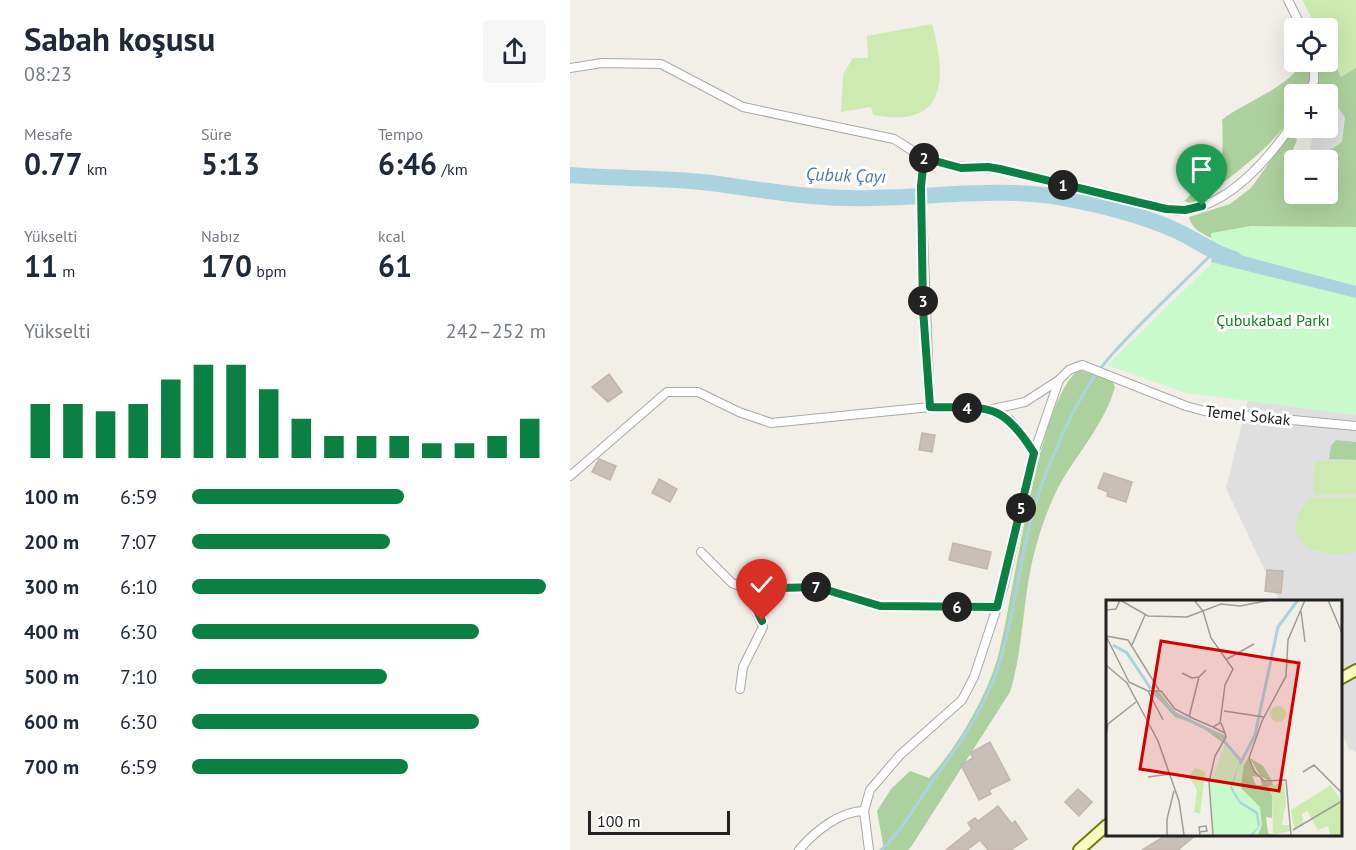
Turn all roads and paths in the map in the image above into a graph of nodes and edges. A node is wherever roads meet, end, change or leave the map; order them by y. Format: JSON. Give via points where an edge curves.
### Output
{"nodes":[{"id":1,"x":1288,"y":0,"type":"edge"},
{"id":2,"x":1297,"y":18,"type":"edge"},
{"id":3,"x":570,"y":68,"type":"edge"},
{"id":4,"x":1284,"y":136,"type":"edge"},
{"id":5,"x":924,"y":158,"type":"junction"},
{"id":6,"x":1059,"y":380,"type":"junction"},
{"id":7,"x":930,"y":407,"type":"junction"},
{"id":8,"x":992,"y":409,"type":"junction"},
{"id":9,"x":1356,"y":426,"type":"edge"},
{"id":10,"x":1034,"y":453,"type":"junction"},
{"id":11,"x":570,"y":476,"type":"edge"},
{"id":12,"x":701,"y":552,"type":"dead end"},
{"id":13,"x":747,"y":589,"type":"junction"},
{"id":14,"x":997,"y":607,"type":"junction"},
{"id":15,"x":1356,"y":670,"type":"edge"},
{"id":16,"x":1341,"y":678,"type":"edge"},
{"id":17,"x":740,"y":689,"type":"dead end"},
{"id":18,"x":864,"y":811,"type":"junction"},
{"id":19,"x":1106,"y":826,"type":"edge"},
{"id":20,"x":799,"y":850,"type":"edge"},
{"id":21,"x":869,"y":850,"type":"edge"},
{"id":22,"x":1079,"y":850,"type":"edge"}],
"edges":[{"from":1,"to":2,"type":"street"},
{"from":3,"to":5,"type":"street","via":[[602,63],[661,64],[743,107],[894,139]]},
{"from":4,"to":5,"type":"street","via":[[1271,155],[1238,184],[1202,206],[1185,210],[1166,209],[1000,169],[961,168]]},
{"from":5,"to":7,"type":"street","via":[[921,209]]},
{"from":6,"to":8,"type":"street","via":[[1025,402]]},
{"from":6,"to":9,"type":"street","name":"Temel Sokak","via":[[1082,365],[1208,412]]},
{"from":6,"to":10,"type":"street"},
{"from":7,"to":8,"type":"street"},
{"from":7,"to":11,"type":"street","via":[[771,423],[698,392],[667,392]]},
{"from":8,"to":10,"type":"street","via":[[1010,420]]},
{"from":10,"to":14,"type":"street"},
{"from":12,"to":13,"type":"street","via":[[732,583]]},
{"from":13,"to":14,"type":"street","via":[[817,587],[880,606]]},
{"from":13,"to":17,"type":"street","via":[[763,627],[743,667]]},
{"from":14,"to":18,"type":"street","via":[[974,677],[962,700],[883,773],[870,790]]},
{"from":15,"to":16,"type":"main road"},
{"from":18,"to":20,"type":"street","via":[[847,813],[814,834]]},
{"from":18,"to":21,"type":"street"},
{"from":19,"to":22,"type":"main road"}]}
